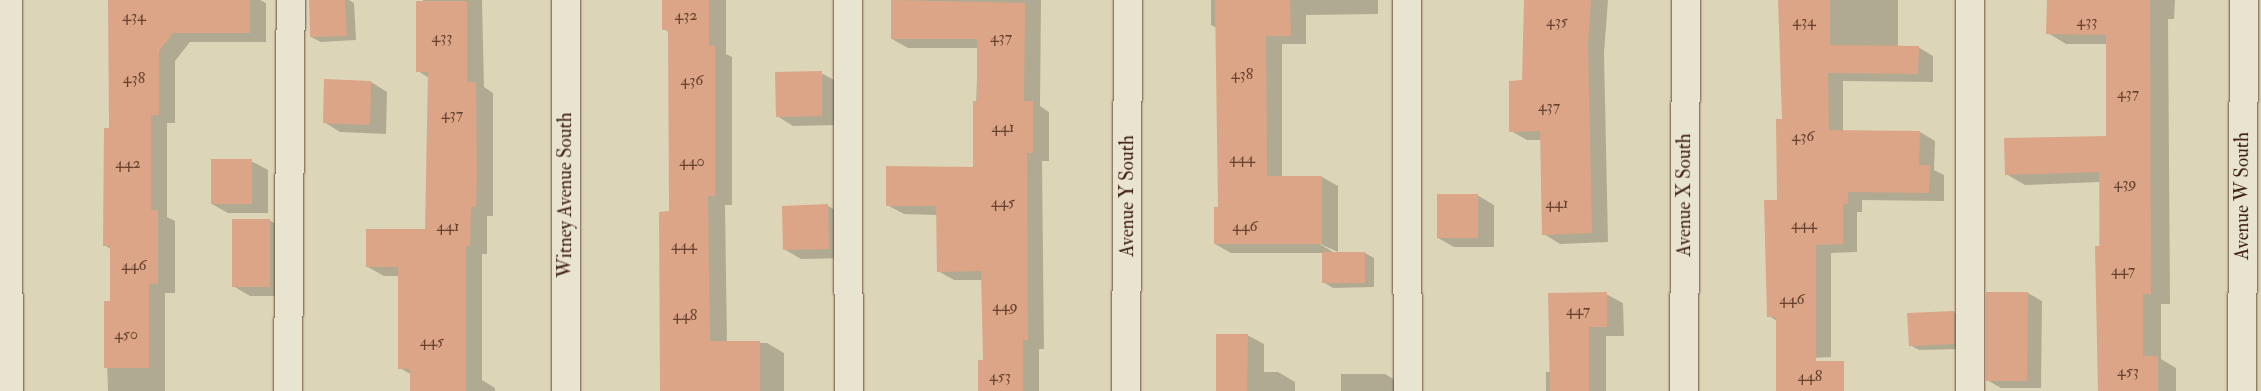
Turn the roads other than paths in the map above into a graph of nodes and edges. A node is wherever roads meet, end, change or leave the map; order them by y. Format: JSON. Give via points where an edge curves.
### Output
{"nodes":[{"id":1,"x":8,"y":0,"type":"edge"},
{"id":2,"x":291,"y":0,"type":"edge"},
{"id":3,"x":566,"y":0,"type":"edge"},
{"id":4,"x":848,"y":0,"type":"edge"},
{"id":5,"x":1128,"y":0,"type":"edge"},
{"id":6,"x":1407,"y":0,"type":"edge"},
{"id":7,"x":1686,"y":0,"type":"edge"},
{"id":8,"x":1970,"y":0,"type":"edge"},
{"id":9,"x":2244,"y":0,"type":"edge"},
{"id":10,"x":9,"y":391,"type":"edge"},
{"id":11,"x":288,"y":391,"type":"edge"},
{"id":12,"x":566,"y":391,"type":"edge"},
{"id":13,"x":849,"y":391,"type":"edge"},
{"id":14,"x":1126,"y":391,"type":"edge"},
{"id":15,"x":1408,"y":391,"type":"edge"},
{"id":16,"x":1684,"y":391,"type":"edge"},
{"id":17,"x":1970,"y":391,"type":"edge"},
{"id":18,"x":2242,"y":391,"type":"edge"}],
"edges":[{"from":1,"to":10,"type":"street"},
{"from":2,"to":11,"type":"street"},
{"from":3,"to":12,"type":"street","name":"Witney Avenue South"},
{"from":4,"to":13,"type":"street"},
{"from":5,"to":14,"type":"street","name":"Avenue Y South"},
{"from":6,"to":15,"type":"street"},
{"from":7,"to":16,"type":"street","name":"Avenue X South"},
{"from":8,"to":17,"type":"street"},
{"from":9,"to":18,"type":"street","name":"Avenue W South"}]}
